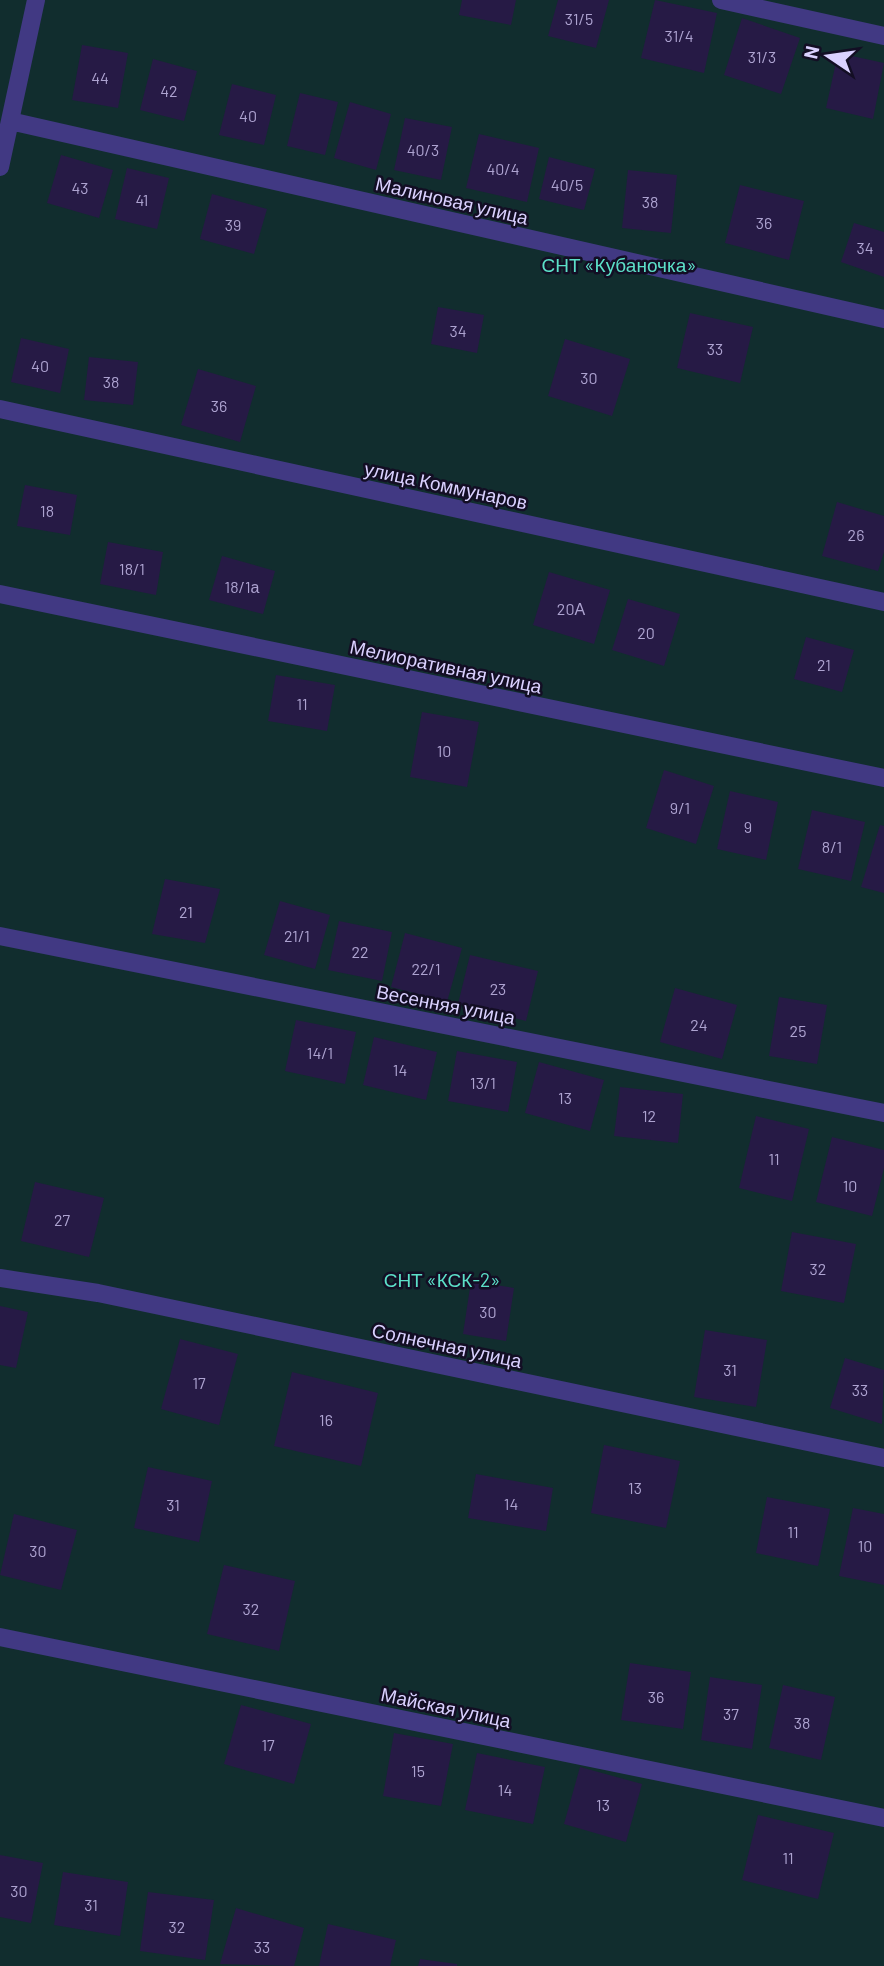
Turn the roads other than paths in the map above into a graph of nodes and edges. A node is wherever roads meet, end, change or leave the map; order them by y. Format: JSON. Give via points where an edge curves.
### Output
{"nodes":[{"id":1,"x":36,"y":0,"type":"edge"},
{"id":2,"x":720,"y":0,"type":"edge"},
{"id":3,"x":884,"y":36,"type":"edge"},
{"id":4,"x":10,"y":121,"type":"junction"},
{"id":5,"x":0,"y":167,"type":"edge"},
{"id":6,"x":884,"y":319,"type":"edge"},
{"id":7,"x":0,"y":409,"type":"edge"},
{"id":8,"x":0,"y":594,"type":"edge"},
{"id":9,"x":884,"y":602,"type":"edge"},
{"id":10,"x":884,"y":778,"type":"edge"},
{"id":11,"x":0,"y":936,"type":"edge"},
{"id":12,"x":884,"y":1114,"type":"edge"},
{"id":13,"x":0,"y":1278,"type":"edge"},
{"id":14,"x":884,"y":1458,"type":"edge"},
{"id":15,"x":0,"y":1637,"type":"edge"},
{"id":16,"x":884,"y":1818,"type":"edge"}],
"edges":[{"from":1,"to":4,"type":"street"},
{"from":2,"to":3,"type":"street"},
{"from":4,"to":5,"type":"street"},
{"from":4,"to":6,"type":"street","name":"Малиновая улица"},
{"from":7,"to":9,"type":"street","name":"улица Коммунаров"},
{"from":8,"to":10,"type":"street","name":"Мелиоративная улица"},
{"from":11,"to":12,"type":"street","name":"Весенняя улица"},
{"from":13,"to":14,"type":"street","name":"Солнечная улица","via":[[98,1293]]},
{"from":15,"to":16,"type":"street","name":"Майская улица"}]}
